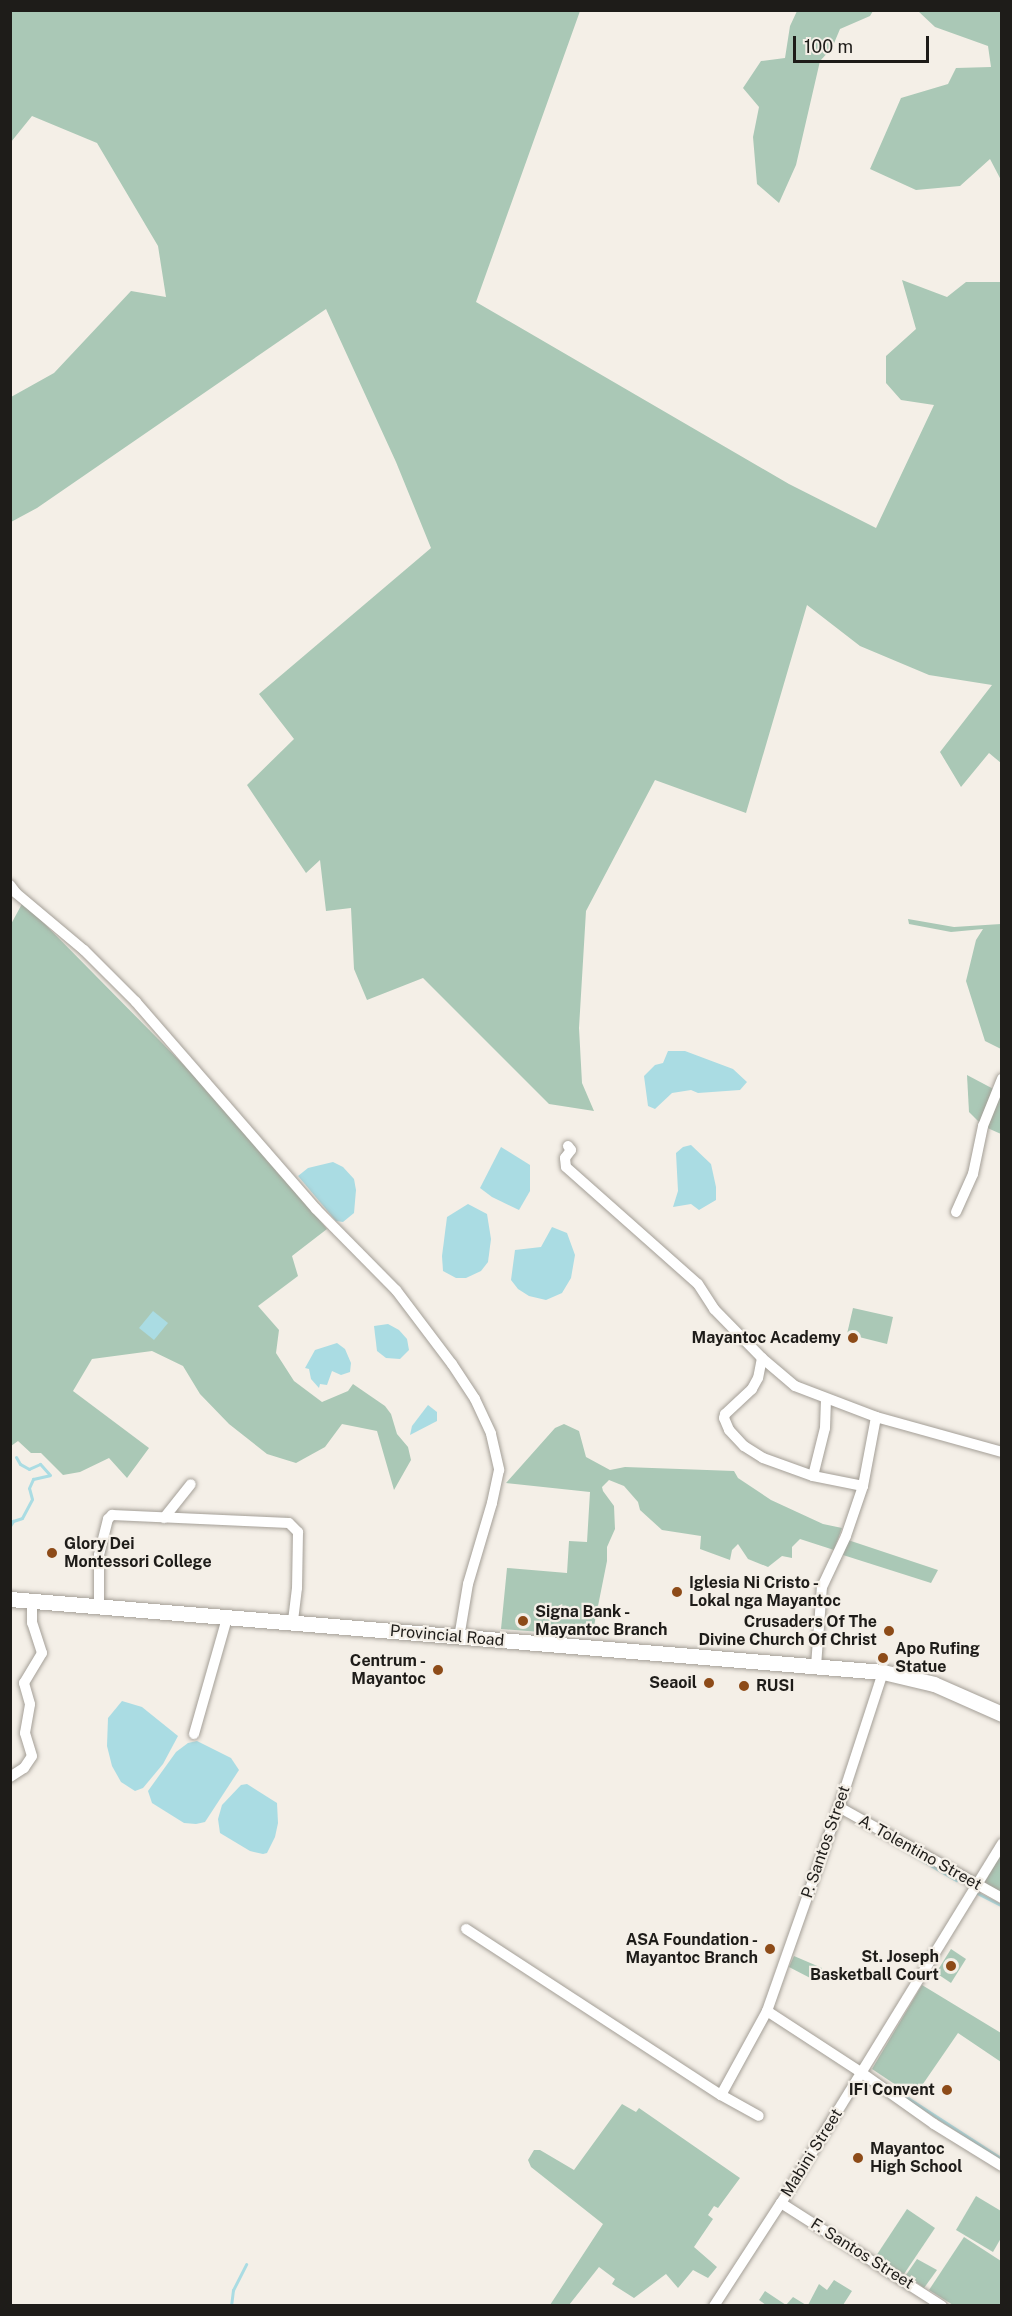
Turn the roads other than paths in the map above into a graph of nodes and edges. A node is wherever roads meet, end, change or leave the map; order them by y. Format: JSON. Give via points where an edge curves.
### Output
{"nodes":[{"id":1,"x":12,"y":894,"type":"edge"},
{"id":2,"x":1002,"y":1079,"type":"edge"},
{"id":3,"x":568,"y":1146,"type":"dead end"},
{"id":4,"x":956,"y":1212,"type":"dead end"},
{"id":5,"x":762,"y":1358,"type":"junction"},
{"id":6,"x":826,"y":1400,"type":"junction"},
{"id":7,"x":876,"y":1417,"type":"junction"},
{"id":8,"x":1002,"y":1452,"type":"edge"},
{"id":9,"x":813,"y":1476,"type":"junction"},
{"id":10,"x":191,"y":1484,"type":"dead end"},
{"id":11,"x":863,"y":1486,"type":"junction"},
{"id":12,"x":164,"y":1518,"type":"junction"},
{"id":13,"x":10,"y":1599,"type":"edge"},
{"id":14,"x":32,"y":1600,"type":"junction"},
{"id":15,"x":99,"y":1607,"type":"junction"},
{"id":16,"x":227,"y":1618,"type":"junction"},
{"id":17,"x":293,"y":1623,"type":"junction"},
{"id":18,"x":459,"y":1638,"type":"junction"},
{"id":19,"x":816,"y":1666,"type":"junction"},
{"id":20,"x":883,"y":1672,"type":"junction"},
{"id":21,"x":1002,"y":1714,"type":"edge"},
{"id":22,"x":194,"y":1734,"type":"dead end"},
{"id":23,"x":10,"y":1776,"type":"edge"},
{"id":24,"x":839,"y":1807,"type":"junction"},
{"id":25,"x":1002,"y":1844,"type":"edge"},
{"id":26,"x":976,"y":1885,"type":"junction"},
{"id":27,"x":1002,"y":1898,"type":"edge"},
{"id":28,"x":466,"y":1929,"type":"dead end"},
{"id":29,"x":767,"y":2011,"type":"junction"},
{"id":30,"x":862,"y":2073,"type":"junction"},
{"id":31,"x":721,"y":2095,"type":"junction"},
{"id":32,"x":759,"y":2116,"type":"dead end"},
{"id":33,"x":1002,"y":2166,"type":"edge"},
{"id":34,"x":781,"y":2203,"type":"junction"},
{"id":35,"x":714,"y":2306,"type":"edge"},
{"id":36,"x":942,"y":2306,"type":"edge"}],
"edges":[{"from":1,"to":18,"type":"street","via":[[84,950],[136,1002],[316,1209],[396,1290],[475,1399],[491,1434],[499,1470],[468,1584]]},
{"from":2,"to":4,"type":"street","via":[[983,1126],[973,1174]]},
{"from":3,"to":5,"type":"street","via":[[571,1150],[565,1158],[566,1167],[698,1284],[714,1309]]},
{"from":5,"to":6,"type":"street","via":[[795,1386]]},
{"from":5,"to":9,"type":"street","via":[[752,1389],[726,1414],[726,1424],[744,1446],[763,1458]]},
{"from":6,"to":7,"type":"street"},
{"from":6,"to":9,"type":"street","via":[[825,1428]]},
{"from":7,"to":8,"type":"street"},
{"from":7,"to":11,"type":"street"},
{"from":9,"to":11,"type":"street"},
{"from":10,"to":12,"type":"street"},
{"from":11,"to":19,"type":"street","via":[[846,1536],[822,1587]]},
{"from":12,"to":15,"type":"street","via":[[112,1515],[108,1519],[99,1555]]},
{"from":12,"to":17,"type":"street","via":[[289,1523],[294,1527],[298,1532],[298,1552]]},
{"from":13,"to":14,"type":"main road","name":"Provincial Road"},
{"from":14,"to":15,"type":"main road","name":"Provincial Road"},
{"from":14,"to":23,"type":"street","via":[[32,1623],[42,1653],[24,1683],[30,1704],[25,1733],[32,1756],[24,1768]]},
{"from":15,"to":16,"type":"main road","name":"Provincial Road"},
{"from":16,"to":17,"type":"main road","name":"Provincial Road"},
{"from":16,"to":22,"type":"street"},
{"from":17,"to":18,"type":"main road","name":"Provincial Road"},
{"from":18,"to":19,"type":"main road","name":"Provincial Road"},
{"from":19,"to":20,"type":"main road","name":"Provincial Road"},
{"from":20,"to":21,"type":"main road","name":"Provincial Road","via":[[934,1684]]},
{"from":20,"to":24,"type":"street","name":"P. Santos Street"},
{"from":24,"to":26,"type":"street","name":"A. Tolentino Street"},
{"from":24,"to":29,"type":"street","name":"P. Santos Street"},
{"from":25,"to":26,"type":"street","name":"Mabini Street"},
{"from":26,"to":27,"type":"street","name":"A. Tolentino Street"},
{"from":26,"to":30,"type":"street","name":"Mabini Street"},
{"from":28,"to":31,"type":"street"},
{"from":29,"to":30,"type":"street"},
{"from":29,"to":31,"type":"street","name":"P. Santos Street"},
{"from":30,"to":33,"type":"street"},
{"from":30,"to":34,"type":"street","name":"Mabini Street"},
{"from":31,"to":32,"type":"street"},
{"from":34,"to":35,"type":"street","name":"Mabini Street"},
{"from":34,"to":36,"type":"street","name":"F. Santos Street"}]}
